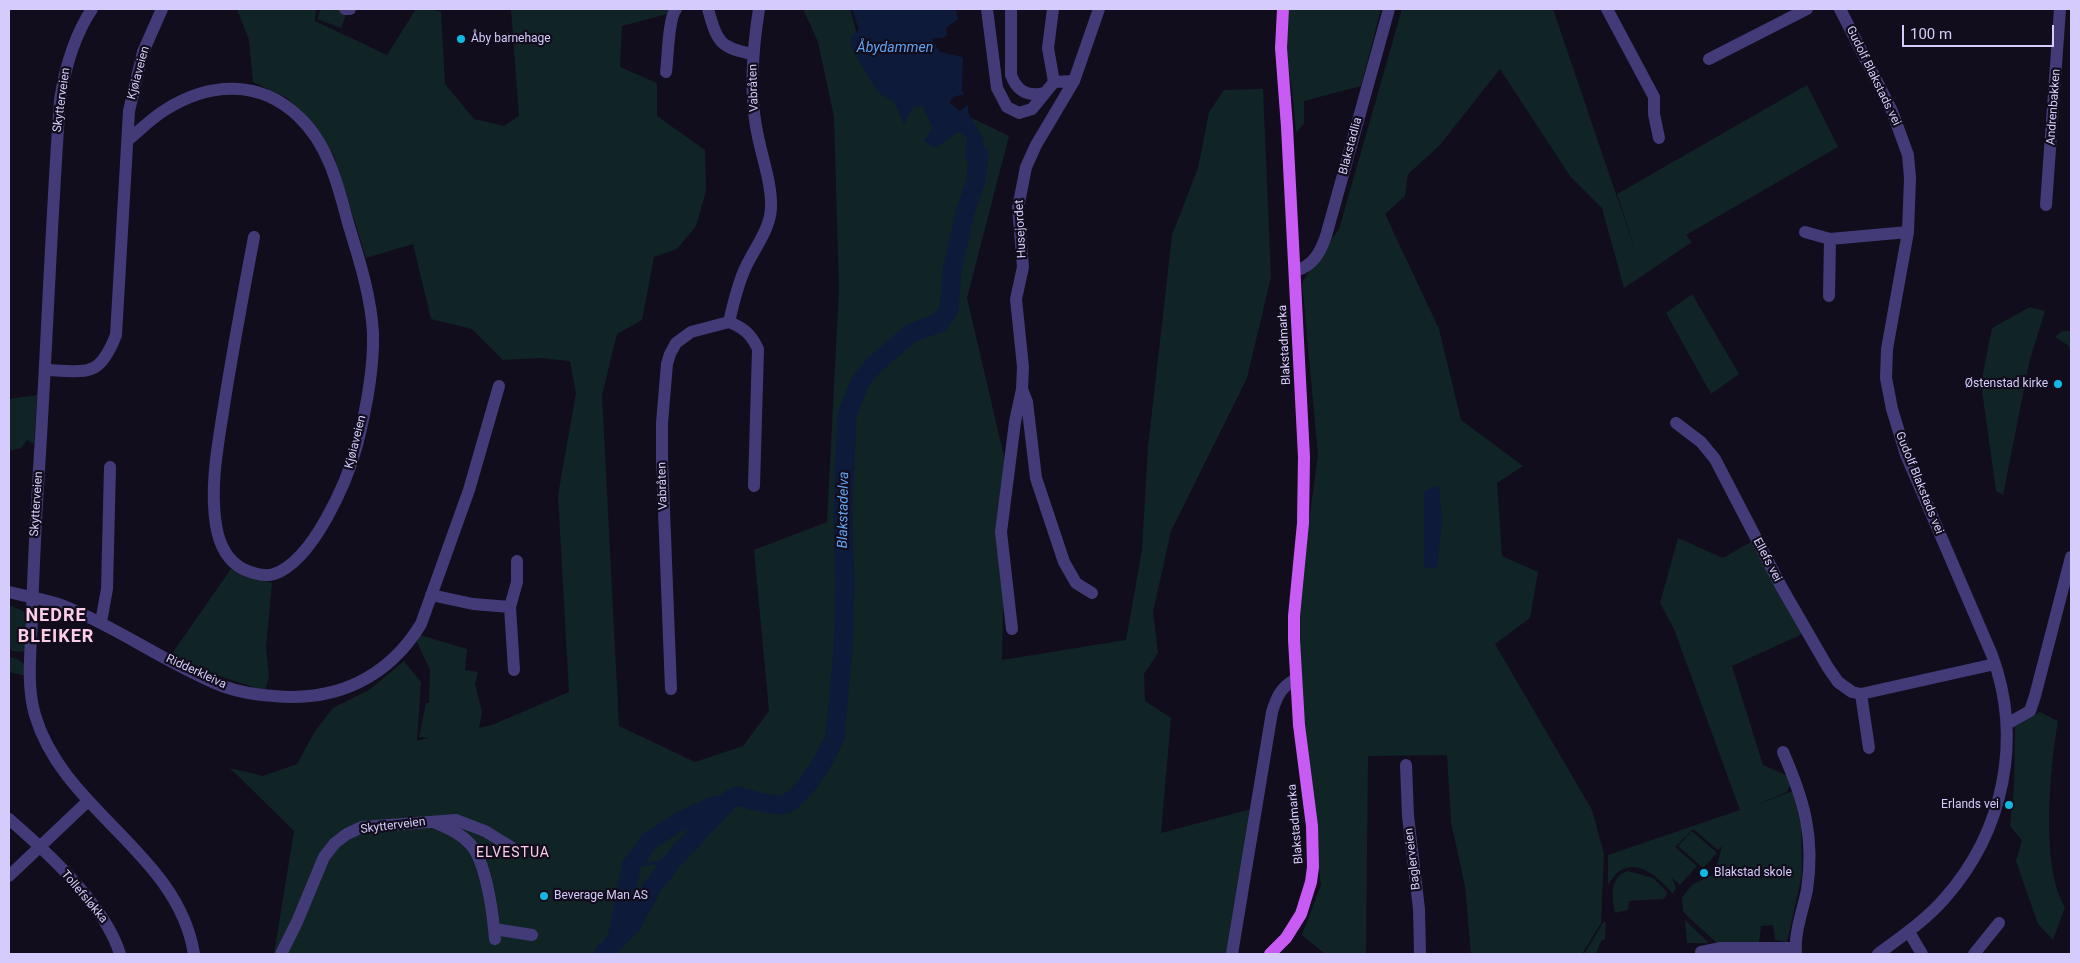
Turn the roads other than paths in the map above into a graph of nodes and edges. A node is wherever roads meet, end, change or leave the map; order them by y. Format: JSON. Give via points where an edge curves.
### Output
{"nodes":[{"id":1,"x":92,"y":9,"type":"edge"},
{"id":2,"x":162,"y":9,"type":"edge"},
{"id":3,"x":345,"y":9,"type":"edge"},
{"id":4,"x":350,"y":9,"type":"edge"},
{"id":5,"x":676,"y":9,"type":"edge"},
{"id":6,"x":708,"y":9,"type":"edge"},
{"id":7,"x":759,"y":9,"type":"edge"},
{"id":8,"x":987,"y":9,"type":"edge"},
{"id":9,"x":1011,"y":9,"type":"edge"},
{"id":10,"x":1053,"y":9,"type":"edge"},
{"id":11,"x":1099,"y":9,"type":"edge"},
{"id":12,"x":1282,"y":9,"type":"edge"},
{"id":13,"x":1389,"y":9,"type":"edge"},
{"id":14,"x":1607,"y":9,"type":"edge"},
{"id":15,"x":1807,"y":9,"type":"edge"},
{"id":16,"x":1840,"y":9,"type":"edge"},
{"id":17,"x":2060,"y":9,"type":"edge"},
{"id":18,"x":753,"y":54,"type":"junction"},
{"id":19,"x":1709,"y":59,"type":"dead end"},
{"id":20,"x":666,"y":72,"type":"dead end"},
{"id":21,"x":1074,"y":81,"type":"junction"},
{"id":22,"x":1054,"y":82,"type":"junction"},
{"id":23,"x":1044,"y":93,"type":"junction"},
{"id":24,"x":1659,"y":138,"type":"dead end"},
{"id":25,"x":128,"y":140,"type":"junction"},
{"id":26,"x":2046,"y":204,"type":"dead end"},
{"id":27,"x":1805,"y":232,"type":"dead end"},
{"id":28,"x":1908,"y":232,"type":"junction"},
{"id":29,"x":254,"y":237,"type":"dead end"},
{"id":30,"x":1830,"y":239,"type":"junction"},
{"id":31,"x":1295,"y":272,"type":"junction"},
{"id":32,"x":1829,"y":296,"type":"dead end"},
{"id":33,"x":729,"y":322,"type":"junction"},
{"id":34,"x":45,"y":370,"type":"junction"},
{"id":35,"x":499,"y":386,"type":"dead end"},
{"id":36,"x":1022,"y":389,"type":"junction"},
{"id":37,"x":1676,"y":423,"type":"dead end"},
{"id":38,"x":110,"y":466,"type":"dead end"},
{"id":39,"x":754,"y":486,"type":"dead end"},
{"id":40,"x":2071,"y":557,"type":"edge"},
{"id":41,"x":517,"y":562,"type":"dead end"},
{"id":42,"x":9,"y":592,"type":"edge"},
{"id":43,"x":1092,"y":593,"type":"dead end"},
{"id":44,"x":431,"y":595,"type":"junction"},
{"id":45,"x":31,"y":598,"type":"junction"},
{"id":46,"x":510,"y":607,"type":"junction"},
{"id":47,"x":101,"y":622,"type":"junction"},
{"id":48,"x":1012,"y":629,"type":"dead end"},
{"id":49,"x":1996,"y":664,"type":"junction"},
{"id":50,"x":514,"y":670,"type":"dead end"},
{"id":51,"x":1296,"y":679,"type":"junction"},
{"id":52,"x":671,"y":689,"type":"dead end"},
{"id":53,"x":1861,"y":694,"type":"junction"},
{"id":54,"x":2007,"y":724,"type":"junction"},
{"id":55,"x":1869,"y":748,"type":"dead end"},
{"id":56,"x":1783,"y":752,"type":"dead end"},
{"id":57,"x":1406,"y":765,"type":"dead end"},
{"id":58,"x":88,"y":801,"type":"junction"},
{"id":59,"x":9,"y":819,"type":"edge"},
{"id":60,"x":432,"y":821,"type":"junction"},
{"id":61,"x":39,"y":845,"type":"junction"},
{"id":62,"x":511,"y":847,"type":"dead end"},
{"id":63,"x":9,"y":876,"type":"edge"},
{"id":64,"x":1999,"y":923,"type":"dead end"},
{"id":65,"x":1909,"y":932,"type":"junction"},
{"id":66,"x":532,"y":934,"type":"dead end"},
{"id":67,"x":1796,"y":951,"type":"edge"},
{"id":68,"x":120,"y":954,"type":"edge"},
{"id":69,"x":194,"y":954,"type":"edge"},
{"id":70,"x":281,"y":954,"type":"edge"},
{"id":71,"x":1232,"y":954,"type":"edge"},
{"id":72,"x":1270,"y":954,"type":"edge"},
{"id":73,"x":1420,"y":954,"type":"edge"},
{"id":74,"x":1699,"y":954,"type":"edge"},
{"id":75,"x":1878,"y":954,"type":"edge"},
{"id":76,"x":1922,"y":954,"type":"edge"},
{"id":77,"x":1974,"y":954,"type":"edge"}],
"edges":[{"from":1,"to":34,"type":"street","name":"Skytterveien","via":[[70,56],[60,100]]},
{"from":2,"to":25,"type":"street","name":"Kjøiaveien","via":[[143,52],[129,111]]},
{"from":3,"to":4,"type":"street"},
{"from":5,"to":20,"type":"street","via":[[671,24]]},
{"from":6,"to":18,"type":"street","name":"Vabråten","via":[[723,45]]},
{"from":7,"to":18,"type":"street","name":"Vabråten"},
{"from":8,"to":23,"type":"street","via":[[997,88],[1004,104],[1012,111],[1025,112]]},
{"from":9,"to":23,"type":"street","via":[[1011,74],[1015,85],[1026,93]]},
{"from":10,"to":22,"type":"street","via":[[1048,48]]},
{"from":11,"to":21,"type":"street","name":"Husejordet"},
{"from":12,"to":31,"type":"main road","name":"Blakstadmarka","via":[[1281,48]]},
{"from":13,"to":31,"type":"street","name":"Blakstadlia","via":[[1326,236],[1312,262]]},
{"from":14,"to":24,"type":"street","via":[[1654,97]]},
{"from":15,"to":19,"type":"street"},
{"from":16,"to":28,"type":"street","name":"Gudolf Blakstads vei","via":[[1892,112],[1908,155]]},
{"from":17,"to":26,"type":"street","name":"Andrenbakken"},
{"from":18,"to":33,"type":"street","name":"Vabråten","via":[[756,125],[771,209],[744,270]]},
{"from":21,"to":22,"type":"street"},
{"from":21,"to":36,"type":"street","name":"Husejordet","via":[[1036,146],[1020,191],[1018,208],[1023,275],[1016,299],[1024,367]]},
{"from":22,"to":23,"type":"street"},
{"from":25,"to":29,"type":"street","name":"Kjøiaveien","via":[[164,110],[189,97],[208,91],[255,91],[288,106],[306,123],[325,152],[337,183],[365,279],[373,333],[368,391],[357,446],[344,486],[301,554],[274,575],[252,573],[232,561],[220,543],[216,524],[216,455]]},
{"from":25,"to":34,"type":"street","name":"Kjøiaveien","via":[[116,335],[108,356],[95,368],[84,371]]},
{"from":27,"to":30,"type":"street"},
{"from":28,"to":30,"type":"street"},
{"from":28,"to":49,"type":"street","name":"Gudolf Blakstads vei","via":[[1887,348],[1886,378],[1892,410],[1906,455]]},
{"from":30,"to":32,"type":"street"},
{"from":31,"to":51,"type":"main road","name":"Blakstadmarka","via":[[1305,492],[1294,616]]},
{"from":33,"to":39,"type":"street","via":[[746,330],[758,349]]},
{"from":33,"to":52,"type":"street","name":"Vabråten","via":[[691,332],[676,343],[667,364],[662,459]]},
{"from":34,"to":45,"type":"street","name":"Skytterveien"},
{"from":35,"to":44,"type":"street","name":"Ridderkleiva","via":[[469,490]]},
{"from":36,"to":43,"type":"street","name":"Husejordet","via":[[1027,402],[1036,478],[1047,515],[1069,573],[1076,583]]},
{"from":36,"to":48,"type":"street","name":"Husejordet","via":[[1002,532]]},
{"from":37,"to":53,"type":"street","name":"Ellefs vei","via":[[1701,442],[1715,459],[1826,666],[1838,682]]},
{"from":38,"to":47,"type":"street","via":[[107,589]]},
{"from":40,"to":54,"type":"street","via":[[2030,711]]},
{"from":41,"to":46,"type":"street","via":[[517,582]]},
{"from":42,"to":45,"type":"street","name":"Ridderkleiva"},
{"from":44,"to":46,"type":"street","via":[[473,604]]},
{"from":44,"to":47,"type":"street","name":"Ridderkleiva","via":[[411,641],[394,659],[353,686],[310,698],[255,694],[224,686]]},
{"from":45,"to":47,"type":"street","name":"Ridderkleiva","via":[[62,605]]},
{"from":45,"to":58,"type":"street","name":"Skytterveien","via":[[30,683],[35,713],[54,757]]},
{"from":46,"to":50,"type":"street"},
{"from":49,"to":53,"type":"street"},
{"from":49,"to":54,"type":"street","name":"Gudolf Blakstads vei"},
{"from":51,"to":71,"type":"street","via":[[1278,692],[1272,712]]},
{"from":51,"to":72,"type":"main road","name":"Blakstadmarka","via":[[1312,826],[1313,867],[1301,914],[1286,938]]},
{"from":53,"to":55,"type":"street"},
{"from":54,"to":65,"type":"street","name":"Gudolf Blakstads vei","via":[[2007,759],[1989,830],[1970,865],[1945,898]]},
{"from":56,"to":67,"type":"street","via":[[1798,786],[1810,840],[1809,872]]},
{"from":57,"to":73,"type":"street","name":"Baglerveien"},
{"from":58,"to":61,"type":"street"},
{"from":58,"to":69,"type":"street","name":"Skytterveien","via":[[163,882],[185,920]]},
{"from":59,"to":61,"type":"street","name":"Tollefsløkka"},
{"from":60,"to":62,"type":"street","name":"Skytterveien","via":[[456,820],[485,831]]},
{"from":60,"to":66,"type":"street","via":[[460,835],[479,858],[489,892],[494,934]]},
{"from":60,"to":70,"type":"street","name":"Skytterveien","via":[[362,827],[335,844],[324,857]]},
{"from":61,"to":63,"type":"street"},
{"from":61,"to":68,"type":"street","name":"Tollefsløkka","via":[[97,909]]},
{"from":64,"to":77,"type":"street"},
{"from":65,"to":75,"type":"street","name":"Gudolf Blakstads vei"},
{"from":65,"to":76,"type":"street"},
{"from":67,"to":74,"type":"street","via":[[1721,948]]}]}
